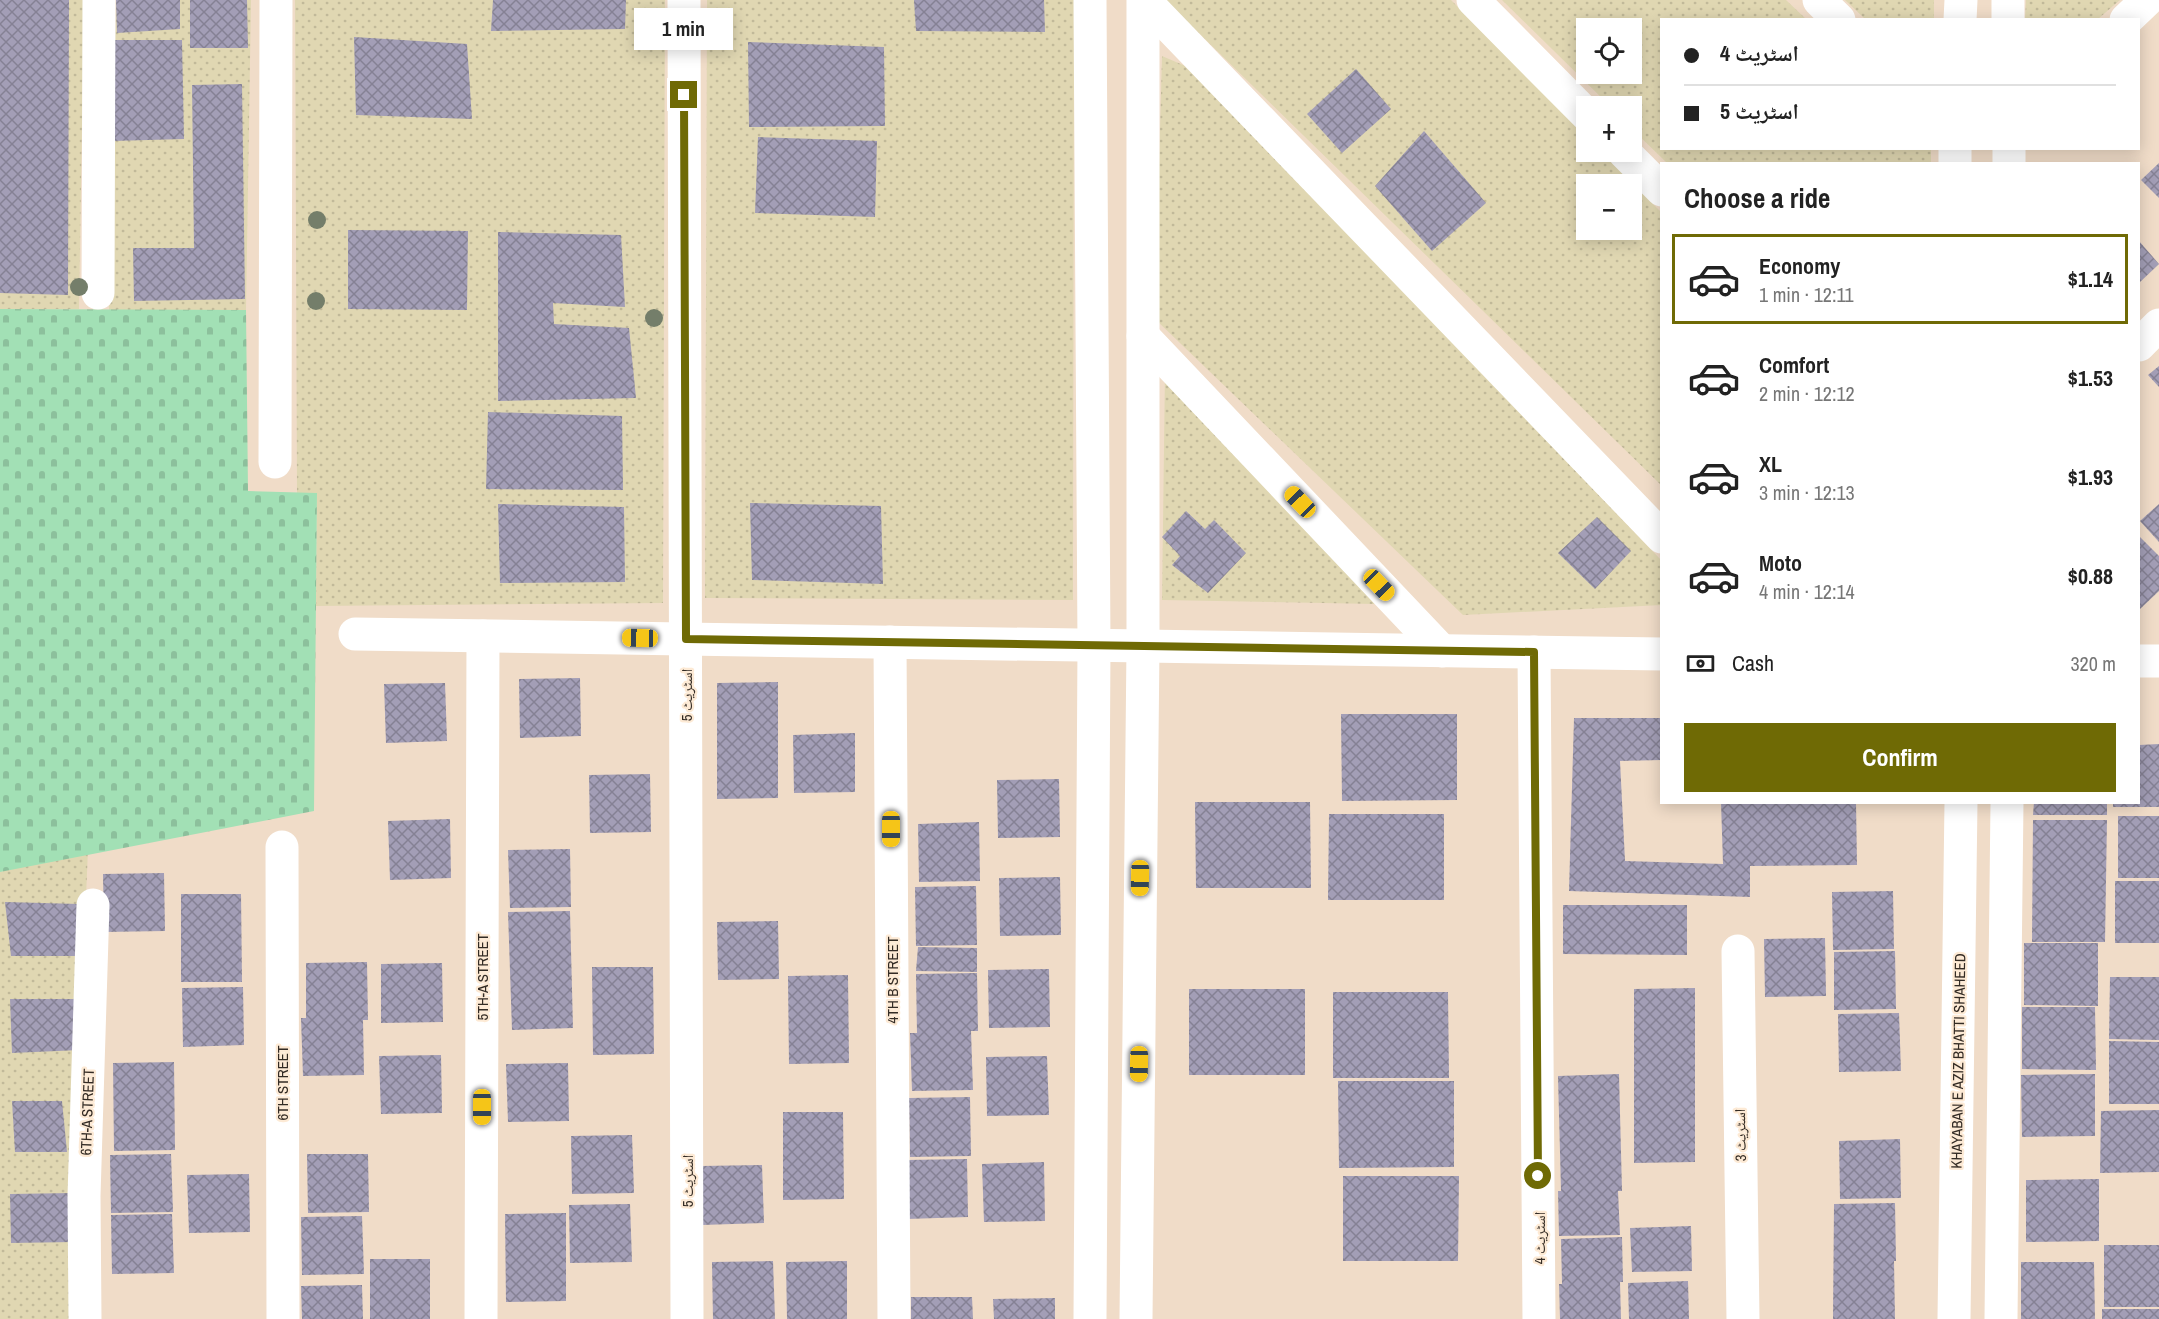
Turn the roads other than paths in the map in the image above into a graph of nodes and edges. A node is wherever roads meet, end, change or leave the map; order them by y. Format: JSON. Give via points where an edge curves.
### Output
{"nodes":[{"id":1,"x":99,"y":0,"type":"edge"},
{"id":2,"x":276,"y":0,"type":"edge"},
{"id":3,"x":684,"y":0,"type":"edge"},
{"id":4,"x":1090,"y":0,"type":"edge"},
{"id":5,"x":1143,"y":0,"type":"edge"},
{"id":6,"x":1473,"y":0,"type":"edge"},
{"id":7,"x":1819,"y":0,"type":"edge"},
{"id":8,"x":1961,"y":0,"type":"edge"},
{"id":9,"x":2008,"y":0,"type":"edge"},
{"id":10,"x":2147,"y":0,"type":"edge"},
{"id":11,"x":1837,"y":18,"type":"edge"},
{"id":12,"x":1960,"y":18,"type":"edge"},
{"id":13,"x":2008,"y":18,"type":"edge"},
{"id":14,"x":2128,"y":18,"type":"edge"},
{"id":15,"x":1576,"y":104,"type":"edge"},
{"id":16,"x":1634,"y":162,"type":"edge"},
{"id":17,"x":1660,"y":188,"type":"edge"},
{"id":18,"x":98,"y":293,"type":"dead end"},
{"id":19,"x":2159,"y":325,"type":"edge"},
{"id":20,"x":1143,"y":336,"type":"junction"},
{"id":21,"x":2140,"y":344,"type":"edge"},
{"id":22,"x":275,"y":462,"type":"dead end"},
{"id":23,"x":1660,"y":535,"type":"edge"},
{"id":24,"x":355,"y":634,"type":"dead end"},
{"id":25,"x":483,"y":636,"type":"junction"},
{"id":26,"x":686,"y":639,"type":"junction"},
{"id":27,"x":891,"y":642,"type":"junction"},
{"id":28,"x":1094,"y":645,"type":"junction"},
{"id":29,"x":1143,"y":646,"type":"junction"},
{"id":30,"x":1442,"y":651,"type":"junction"},
{"id":31,"x":1534,"y":652,"type":"junction"},
{"id":32,"x":1660,"y":654,"type":"edge"},
{"id":33,"x":2140,"y":661,"type":"edge"},
{"id":34,"x":2159,"y":662,"type":"edge"},
{"id":35,"x":1961,"y":804,"type":"edge"},
{"id":36,"x":2007,"y":804,"type":"edge"},
{"id":37,"x":282,"y":848,"type":"dead end"},
{"id":38,"x":93,"y":905,"type":"dead end"},
{"id":39,"x":1738,"y":951,"type":"dead end"},
{"id":40,"x":85,"y":1319,"type":"edge"},
{"id":41,"x":283,"y":1319,"type":"edge"},
{"id":42,"x":481,"y":1319,"type":"edge"},
{"id":43,"x":687,"y":1319,"type":"edge"},
{"id":44,"x":894,"y":1319,"type":"edge"},
{"id":45,"x":1090,"y":1319,"type":"edge"},
{"id":46,"x":1136,"y":1319,"type":"edge"},
{"id":47,"x":1539,"y":1319,"type":"edge"},
{"id":48,"x":1743,"y":1319,"type":"edge"},
{"id":49,"x":1954,"y":1319,"type":"edge"},
{"id":50,"x":2001,"y":1319,"type":"edge"}],
"edges":[{"from":1,"to":18,"type":"street"},
{"from":2,"to":22,"type":"street"},
{"from":3,"to":26,"type":"street","name":"اسٹریٹ 5"},
{"from":4,"to":28,"type":"street"},
{"from":5,"to":20,"type":"street"},
{"from":5,"to":23,"type":"street"},
{"from":6,"to":15,"type":"street"},
{"from":7,"to":11,"type":"street"},
{"from":8,"to":12,"type":"street"},
{"from":9,"to":13,"type":"street"},
{"from":10,"to":14,"type":"street"},
{"from":16,"to":17,"type":"street"},
{"from":19,"to":21,"type":"street"},
{"from":20,"to":29,"type":"street"},
{"from":20,"to":30,"type":"street"},
{"from":24,"to":25,"type":"street"},
{"from":25,"to":26,"type":"street"},
{"from":25,"to":42,"type":"street","name":"5TH-A STREET"},
{"from":26,"to":27,"type":"street"},
{"from":26,"to":43,"type":"street","name":"اسٹریٹ 5"},
{"from":27,"to":28,"type":"street"},
{"from":27,"to":44,"type":"street","name":"4TH B STREET"},
{"from":28,"to":29,"type":"street"},
{"from":28,"to":45,"type":"street"},
{"from":29,"to":30,"type":"street"},
{"from":29,"to":46,"type":"street"},
{"from":30,"to":31,"type":"street"},
{"from":31,"to":32,"type":"street"},
{"from":31,"to":47,"type":"street","name":"اسٹریٹ 4"},
{"from":33,"to":34,"type":"street"},
{"from":35,"to":49,"type":"street","name":"KHAYABAN E AZIZ BHATTI SHAHEED"},
{"from":36,"to":50,"type":"street"},
{"from":37,"to":41,"type":"street","name":"6TH STREET"},
{"from":38,"to":40,"type":"street","name":"6TH-A STREET","via":[[84,1196]]},
{"from":39,"to":48,"type":"street","name":"اسٹریٹ 3"}]}
